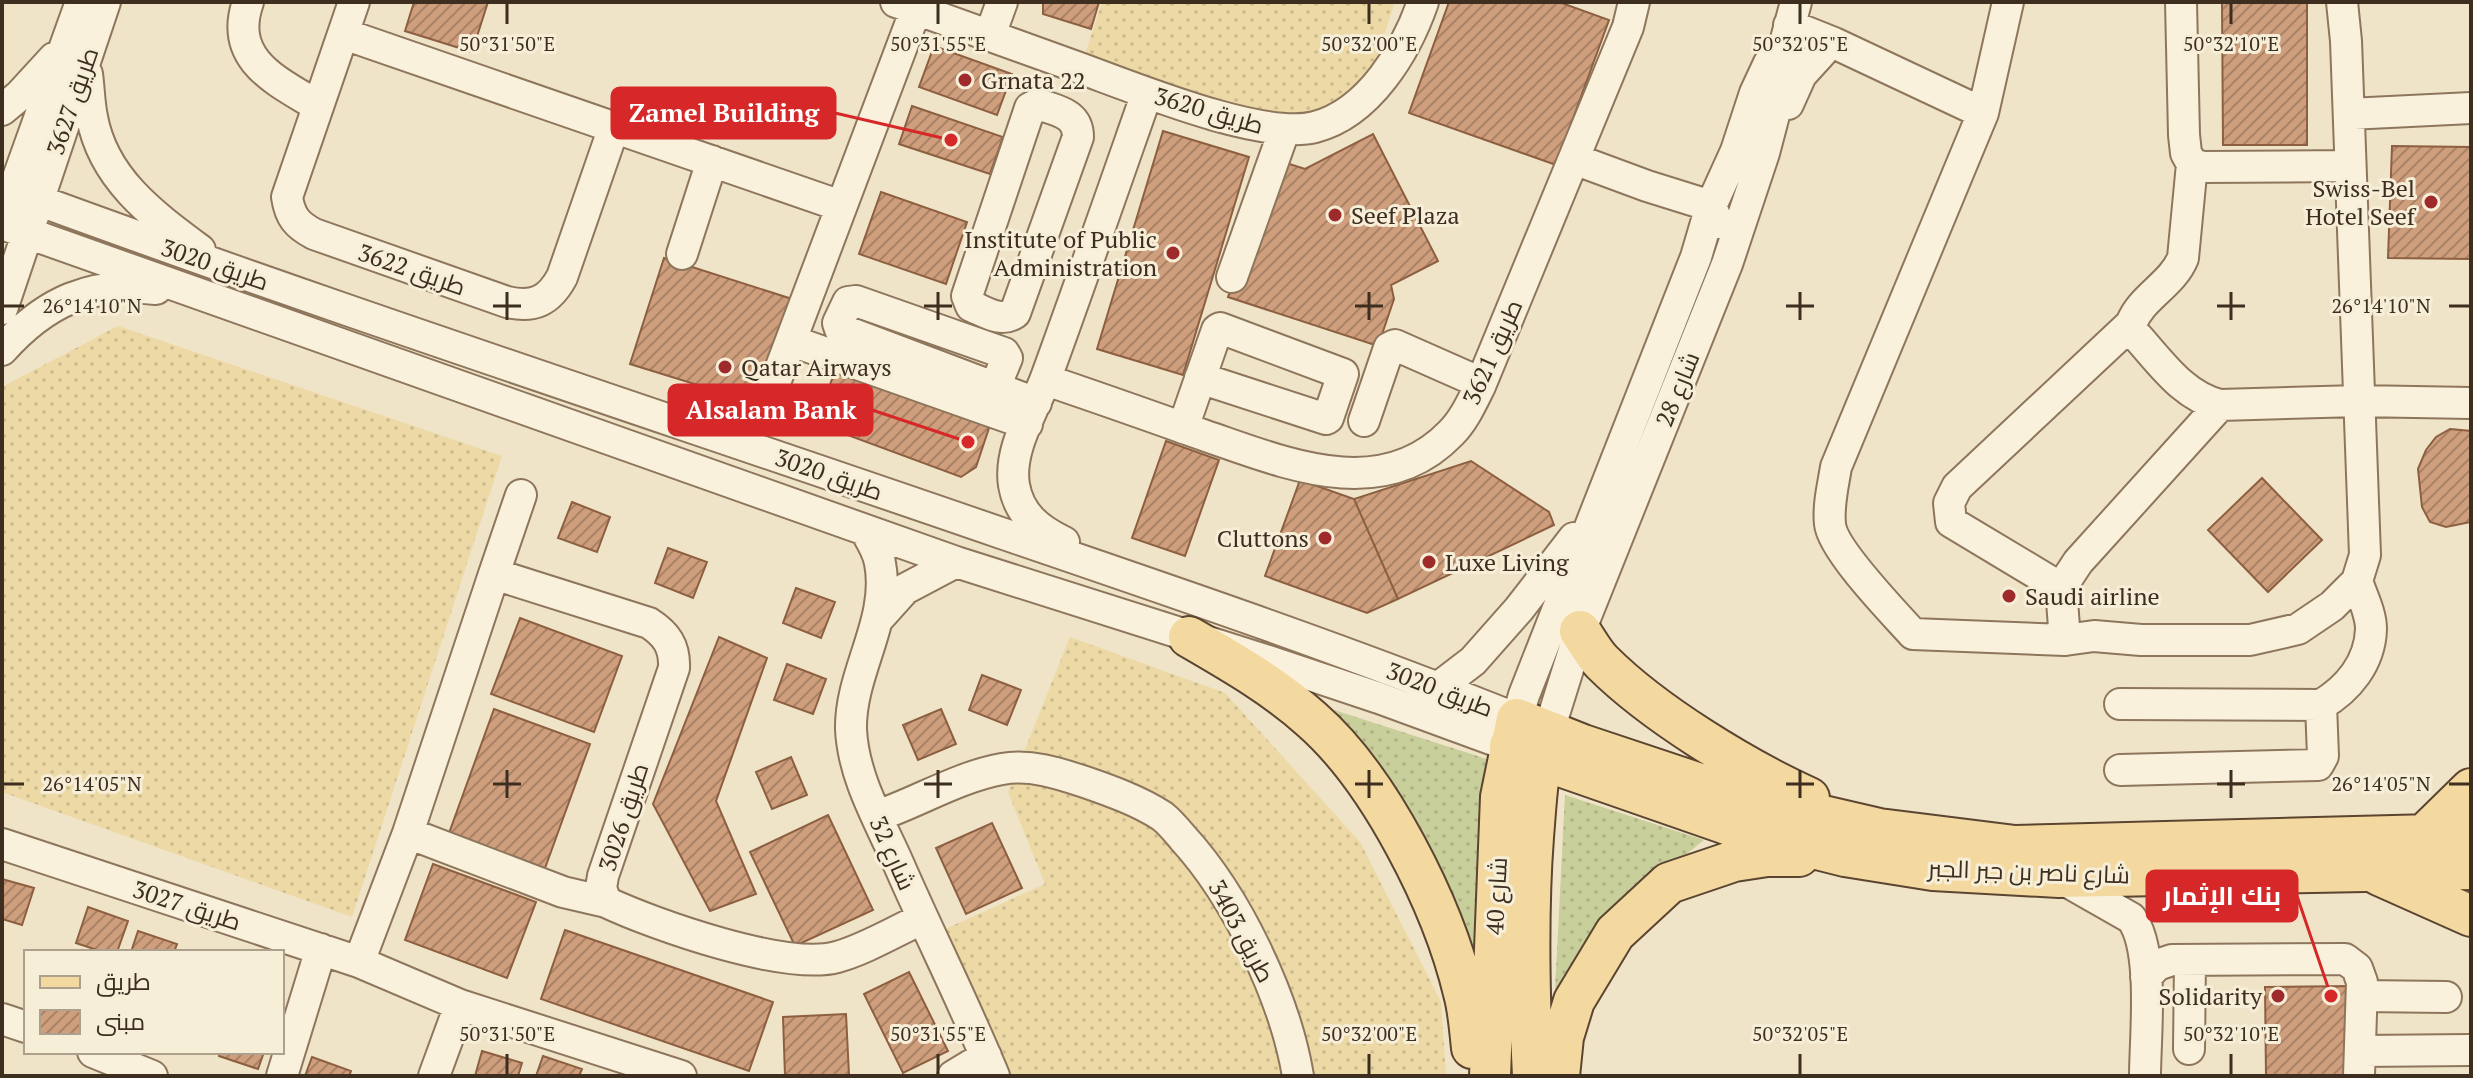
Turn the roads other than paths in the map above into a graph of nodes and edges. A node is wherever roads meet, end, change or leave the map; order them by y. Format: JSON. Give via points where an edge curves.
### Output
{"nodes":[{"id":1,"x":81,"y":2,"type":"edge"},
{"id":2,"x":105,"y":2,"type":"edge"},
{"id":3,"x":248,"y":2,"type":"edge"},
{"id":4,"x":354,"y":2,"type":"edge"},
{"id":5,"x":1002,"y":2,"type":"edge"},
{"id":6,"x":1423,"y":2,"type":"edge"},
{"id":7,"x":1634,"y":2,"type":"edge"},
{"id":8,"x":2008,"y":2,"type":"edge"},
{"id":9,"x":2181,"y":2,"type":"edge"},
{"id":10,"x":2342,"y":2,"type":"edge"},
{"id":11,"x":906,"y":6,"type":"edge"},
{"id":12,"x":1789,"y":27,"type":"edge"},
{"id":13,"x":344,"y":34,"type":"junction"},
{"id":14,"x":990,"y":35,"type":"junction"},
{"id":15,"x":1822,"y":52,"type":"junction"},
{"id":16,"x":74,"y":55,"type":"junction"},
{"id":17,"x":1867,"y":59,"type":"junction"},
{"id":18,"x":1147,"y":93,"type":"junction"},
{"id":19,"x":318,"y":106,"type":"junction"},
{"id":20,"x":2471,"y":108,"type":"edge"},
{"id":21,"x":2,"y":110,"type":"edge"},
{"id":22,"x":1983,"y":113,"type":"junction"},
{"id":23,"x":2349,"y":114,"type":"junction"},
{"id":24,"x":614,"y":127,"type":"junction"},
{"id":25,"x":1284,"y":131,"type":"junction"},
{"id":26,"x":1764,"y":153,"type":"junction"},
{"id":27,"x":1574,"y":159,"type":"junction"},
{"id":28,"x":712,"y":161,"type":"junction"},
{"id":29,"x":2192,"y":164,"type":"junction"},
{"id":30,"x":2350,"y":166,"type":"junction"},
{"id":31,"x":1647,"y":186,"type":"junction"},
{"id":32,"x":18,"y":193,"type":"edge"},
{"id":33,"x":841,"y":206,"type":"junction"},
{"id":34,"x":1711,"y":206,"type":"junction"},
{"id":35,"x":11,"y":227,"type":"edge"},
{"id":36,"x":682,"y":254,"type":"dead end"},
{"id":37,"x":1696,"y":257,"type":"junction"},
{"id":38,"x":1727,"y":264,"type":"junction"},
{"id":39,"x":227,"y":270,"type":"junction"},
{"id":40,"x":1232,"y":277,"type":"dead end"},
{"id":41,"x":191,"y":293,"type":"junction"},
{"id":42,"x":2,"y":309,"type":"edge"},
{"id":43,"x":1015,"y":313,"type":"junction"},
{"id":44,"x":2131,"y":324,"type":"junction"},
{"id":45,"x":1063,"y":332,"type":"junction"},
{"id":46,"x":792,"y":341,"type":"junction"},
{"id":47,"x":2,"y":350,"type":"edge"},
{"id":48,"x":1200,"y":378,"type":"dead end"},
{"id":49,"x":1481,"y":383,"type":"junction"},
{"id":50,"x":995,"y":387,"type":"junction"},
{"id":51,"x":2358,"y":401,"type":"junction"},
{"id":52,"x":1036,"y":402,"type":"junction"},
{"id":53,"x":2471,"y":403,"type":"edge"},
{"id":54,"x":2220,"y":405,"type":"junction"},
{"id":55,"x":1364,"y":421,"type":"dead end"},
{"id":56,"x":1183,"y":428,"type":"junction"},
{"id":57,"x":720,"y":437,"type":"junction"},
{"id":58,"x":521,"y":495,"type":"dead end"},
{"id":59,"x":1593,"y":515,"type":"junction"},
{"id":60,"x":865,"y":530,"type":"junction"},
{"id":61,"x":956,"y":562,"type":"junction"},
{"id":62,"x":494,"y":574,"type":"junction"},
{"id":63,"x":2357,"y":581,"type":"junction"},
{"id":64,"x":1160,"y":588,"type":"junction"},
{"id":65,"x":2061,"y":588,"type":"junction"},
{"id":66,"x":878,"y":619,"type":"junction"},
{"id":67,"x":1580,"y":631,"type":"junction"},
{"id":68,"x":1189,"y":637,"type":"junction"},
{"id":69,"x":2065,"y":640,"type":"junction"},
{"id":70,"x":1439,"y":687,"type":"junction"},
{"id":71,"x":2120,"y":704,"type":"dead end"},
{"id":72,"x":2321,"y":705,"type":"junction"},
{"id":73,"x":1529,"y":738,"type":"junction"},
{"id":74,"x":2120,"y":770,"type":"dead end"},
{"id":75,"x":2471,"y":789,"type":"edge"},
{"id":76,"x":877,"y":816,"type":"junction"},
{"id":77,"x":1879,"y":829,"type":"junction"},
{"id":78,"x":408,"y":833,"type":"junction"},
{"id":79,"x":2471,"y":834,"type":"edge"},
{"id":80,"x":2424,"y":835,"type":"junction"},
{"id":81,"x":2,"y":844,"type":"edge"},
{"id":82,"x":1845,"y":856,"type":"junction"},
{"id":83,"x":2471,"y":869,"type":"edge"},
{"id":84,"x":2368,"y":870,"type":"junction"},
{"id":85,"x":2059,"y":877,"type":"junction"},
{"id":86,"x":606,"y":902,"type":"junction"},
{"id":87,"x":2471,"y":916,"type":"edge"},
{"id":88,"x":922,"y":919,"type":"junction"},
{"id":89,"x":321,"y":949,"type":"junction"},
{"id":90,"x":2190,"y":960,"type":"junction"},
{"id":91,"x":359,"y":962,"type":"junction"},
{"id":92,"x":2146,"y":977,"type":"junction"},
{"id":93,"x":2362,"y":996,"type":"junction"},
{"id":94,"x":2446,"y":997,"type":"dead end"},
{"id":95,"x":460,"y":1005,"type":"junction"},
{"id":96,"x":2,"y":1019,"type":"edge"},
{"id":97,"x":24,"y":1026,"type":"edge"},
{"id":98,"x":2189,"y":1049,"type":"dead end"},
{"id":99,"x":2471,"y":1050,"type":"edge"},
{"id":100,"x":96,"y":1054,"type":"edge"},
{"id":101,"x":2359,"y":1064,"type":"edge"},
{"id":102,"x":612,"y":1065,"type":"edge"},
{"id":103,"x":990,"y":1066,"type":"edge"},
{"id":104,"x":119,"y":1069,"type":"edge"},
{"id":105,"x":152,"y":1076,"type":"edge"},
{"id":106,"x":282,"y":1076,"type":"edge"},
{"id":107,"x":434,"y":1076,"type":"edge"},
{"id":108,"x":681,"y":1076,"type":"edge"},
{"id":109,"x":953,"y":1076,"type":"edge"},
{"id":110,"x":1298,"y":1076,"type":"edge"},
{"id":111,"x":1476,"y":1076,"type":"edge"},
{"id":112,"x":1490,"y":1076,"type":"edge"},
{"id":113,"x":1533,"y":1076,"type":"edge"},
{"id":114,"x":1559,"y":1076,"type":"edge"},
{"id":115,"x":2145,"y":1076,"type":"edge"}],
"edges":[{"from":1,"to":16,"type":"street","name":"طريق 3627"},
{"from":2,"to":16,"type":"street","name":"طريق 3627"},
{"from":3,"to":19,"type":"street","via":[[243,33],[256,63]]},
{"from":4,"to":13,"type":"street","name":"طريق 3622"},
{"from":5,"to":14,"type":"street"},
{"from":6,"to":25,"type":"street","name":"طريق 3620","via":[[1397,57],[1365,97],[1333,121]]},
{"from":7,"to":27,"type":"street","name":"طريق 3621"},
{"from":8,"to":22,"type":"street"},
{"from":9,"to":29,"type":"street","via":[[2184,135]]},
{"from":10,"to":23,"type":"street"},
{"from":11,"to":14,"type":"street","name":"طريق 3620"},
{"from":11,"to":33,"type":"street"},
{"from":12,"to":15,"type":"street"},
{"from":12,"to":17,"type":"street"},
{"from":12,"to":26,"type":"street","name":"شارع 28","via":[[1784,77]]},
{"from":12,"to":34,"type":"street","name":"شارع 28","via":[[1762,77]]},
{"from":13,"to":19,"type":"street","name":"طريق 3622"},
{"from":13,"to":24,"type":"street"},
{"from":14,"to":18,"type":"street","name":"طريق 3620"},
{"from":15,"to":17,"type":"street"},
{"from":15,"to":26,"type":"street","via":[[1801,75]]},
{"from":16,"to":21,"type":"street"},
{"from":16,"to":32,"type":"street","name":"طريق 3627"},
{"from":16,"to":39,"type":"street","via":[[101,147],[114,171],[150,213]]},
{"from":17,"to":22,"type":"street"},
{"from":18,"to":25,"type":"street","name":"طريق 3620"},
{"from":18,"to":45,"type":"street"},
{"from":19,"to":24,"type":"street","name":"طريق 3622","via":[[287,197],[299,226],[523,305],[540,302],[562,277]]},
{"from":20,"to":23,"type":"street"},
{"from":22,"to":69,"type":"street","via":[[1836,467],[1830,527],[1852,563],[1913,634]]},
{"from":23,"to":30,"type":"street"},
{"from":24,"to":28,"type":"street"},
{"from":25,"to":40,"type":"street"},
{"from":26,"to":38,"type":"street","name":"شارع 28"},
{"from":27,"to":31,"type":"street"},
{"from":27,"to":49,"type":"street","name":"طريق 3621"},
{"from":28,"to":33,"type":"street"},
{"from":28,"to":36,"type":"street"},
{"from":29,"to":30,"type":"street"},
{"from":29,"to":44,"type":"street","via":[[2183,258]]},
{"from":30,"to":51,"type":"street"},
{"from":31,"to":34,"type":"street"},
{"from":31,"to":37,"type":"street","via":[[1685,219]]},
{"from":32,"to":35,"type":"street","name":"طريق 3627"},
{"from":32,"to":39,"type":"street","name":"طريق 3020"},
{"from":33,"to":46,"type":"street"},
{"from":34,"to":37,"type":"street","name":"شارع 28"},
{"from":34,"to":38,"type":"street"},
{"from":35,"to":41,"type":"street","name":"طريق 3020"},
{"from":35,"to":42,"type":"street","name":"طريق 3627"},
{"from":37,"to":59,"type":"street","name":"شارع 28"},
{"from":38,"to":67,"type":"street","name":"شارع 28"},
{"from":39,"to":57,"type":"street","name":"طريق 3020"},
{"from":41,"to":47,"type":"street","via":[[136,287],[70,297],[41,313]]},
{"from":41,"to":60,"type":"street","name":"طريق 3020"},
{"from":43,"to":43,"type":"street","via":[[1078,137],[1073,117],[1038,104],[1030,108],[967,296],[971,306],[1000,318]]},
{"from":43,"to":45,"type":"street"},
{"from":44,"to":54,"type":"street","via":[[2189,392]]},
{"from":44,"to":65,"type":"street","via":[[1957,487],[1949,503],[1951,522]]},
{"from":45,"to":52,"type":"street"},
{"from":46,"to":52,"type":"street"},
{"from":46,"to":57,"type":"street","via":[[766,403]]},
{"from":48,"to":56,"type":"street"},
{"from":49,"to":55,"type":"street","via":[[1391,346]]},
{"from":49,"to":56,"type":"street","name":"طريق 3621","via":[[1451,433],[1398,467],[1363,474],[1284,462]]},
{"from":50,"to":50,"type":"street","via":[[840,329],[848,302],[1004,353],[1007,358]]},
{"from":50,"to":52,"type":"street"},
{"from":51,"to":53,"type":"street"},
{"from":51,"to":54,"type":"street"},
{"from":51,"to":63,"type":"street","via":[[2365,555]]},
{"from":52,"to":56,"type":"street","name":"طريق 3621"},
{"from":52,"to":64,"type":"street","via":[[1015,457],[1013,484],[1021,508],[1037,527]]},
{"from":54,"to":65,"type":"street","via":[[2078,562]]},
{"from":57,"to":64,"type":"street","name":"طريق 3020"},
{"from":58,"to":62,"type":"street"},
{"from":59,"to":70,"type":"street","via":[[1480,653]]},
{"from":59,"to":73,"type":"street","name":"شارع 28"},
{"from":60,"to":61,"type":"street","name":"طريق 3020"},
{"from":60,"to":66,"type":"street","via":[[881,564]]},
{"from":61,"to":66,"type":"street","via":[[905,589]]},
{"from":61,"to":68,"type":"street","name":"طريق 3020"},
{"from":62,"to":78,"type":"street"},
{"from":62,"to":86,"type":"street","name":"طريق 3026","via":[[649,623],[671,645],[674,668],[603,876]]},
{"from":63,"to":69,"type":"street","via":[[2298,629],[2250,640]]},
{"from":63,"to":72,"type":"street","via":[[2371,629],[2365,655],[2354,678]]},
{"from":64,"to":70,"type":"street","name":"طريق 3020"},
{"from":65,"to":69,"type":"street"},
{"from":66,"to":76,"type":"street","name":"شارع 32","via":[[851,725],[853,752]]},
{"from":67,"to":73,"type":"street","name":"شارع 28"},
{"from":67,"to":77,"type":"main road","via":[[1599,659],[1679,723],[1782,786]]},
{"from":68,"to":73,"type":"street","name":"طريق 3020","via":[[1379,698]]},
{"from":68,"to":111,"type":"main road","via":[[1261,680],[1313,720],[1361,772],[1423,882],[1448,943],[1465,994]]},
{"from":70,"to":73,"type":"street","name":"طريق 3020"},
{"from":71,"to":72,"type":"street"},
{"from":72,"to":74,"type":"street","via":[[2323,756],[2318,765]]},
{"from":73,"to":77,"type":"main road","name":"شارع ناصر بن جبر الجبر","via":[[1583,745],[1733,795]]},
{"from":73,"to":82,"type":"main road","name":"شارع ناصر بن جبر الجبر","via":[[1750,832]]},
{"from":73,"to":112,"type":"main road","name":"شارع 40","via":[[1501,797]]},
{"from":73,"to":113,"type":"main road","name":"شارع 40"},
{"from":75,"to":80,"type":"main road"},
{"from":76,"to":88,"type":"street","name":"شارع 32"},
{"from":76,"to":110,"type":"street","name":"طريق 3403","via":[[954,783],[1003,769],[1052,770],[1164,817],[1219,883],[1249,940],[1278,1002]]},
{"from":77,"to":80,"type":"main road","name":"شارع ناصر بن جبر الجبر","via":[[2015,846]]},
{"from":78,"to":86,"type":"street","via":[[563,892]]},
{"from":78,"to":91,"type":"street"},
{"from":79,"to":80,"type":"main road","name":"شارع ناصر بن جبر الجبر"},
{"from":81,"to":89,"type":"street","name":"طريق 3027"},
{"from":82,"to":85,"type":"main road","name":"شارع ناصر بن جبر الجبر","via":[[1933,870]]},
{"from":82,"to":114,"type":"main road","via":[[1734,861],[1669,883],[1615,933],[1592,969],[1574,1001]]},
{"from":83,"to":84,"type":"main road","name":"شارع ناصر بن جبر الجبر"},
{"from":84,"to":85,"type":"main road","name":"شارع ناصر بن جبر الجبر"},
{"from":84,"to":87,"type":"main road"},
{"from":85,"to":92,"type":"street","via":[[2131,918],[2143,938]]},
{"from":86,"to":88,"type":"street","name":"طريق 3026","via":[[735,947],[812,961],[838,957]]},
{"from":88,"to":103,"type":"street","name":"شارع 32"},
{"from":89,"to":91,"type":"street","name":"طريق 3027"},
{"from":89,"to":106,"type":"street"},
{"from":90,"to":92,"type":"street","via":[[2163,962]]},
{"from":90,"to":93,"type":"street","via":[[2338,957],[2357,968]]},
{"from":90,"to":98,"type":"street"},
{"from":91,"to":95,"type":"street","name":"طريق 3027"},
{"from":92,"to":115,"type":"street"},
{"from":93,"to":94,"type":"street"},
{"from":93,"to":101,"type":"street"},
{"from":95,"to":102,"type":"street","name":"طريق 3027"},
{"from":95,"to":107,"type":"street"},
{"from":96,"to":97,"type":"street"},
{"from":99,"to":101,"type":"street"},
{"from":100,"to":104,"type":"street"},
{"from":102,"to":108,"type":"street","name":"طريق 3027"},
{"from":103,"to":109,"type":"street"},
{"from":104,"to":105,"type":"street"}]}
